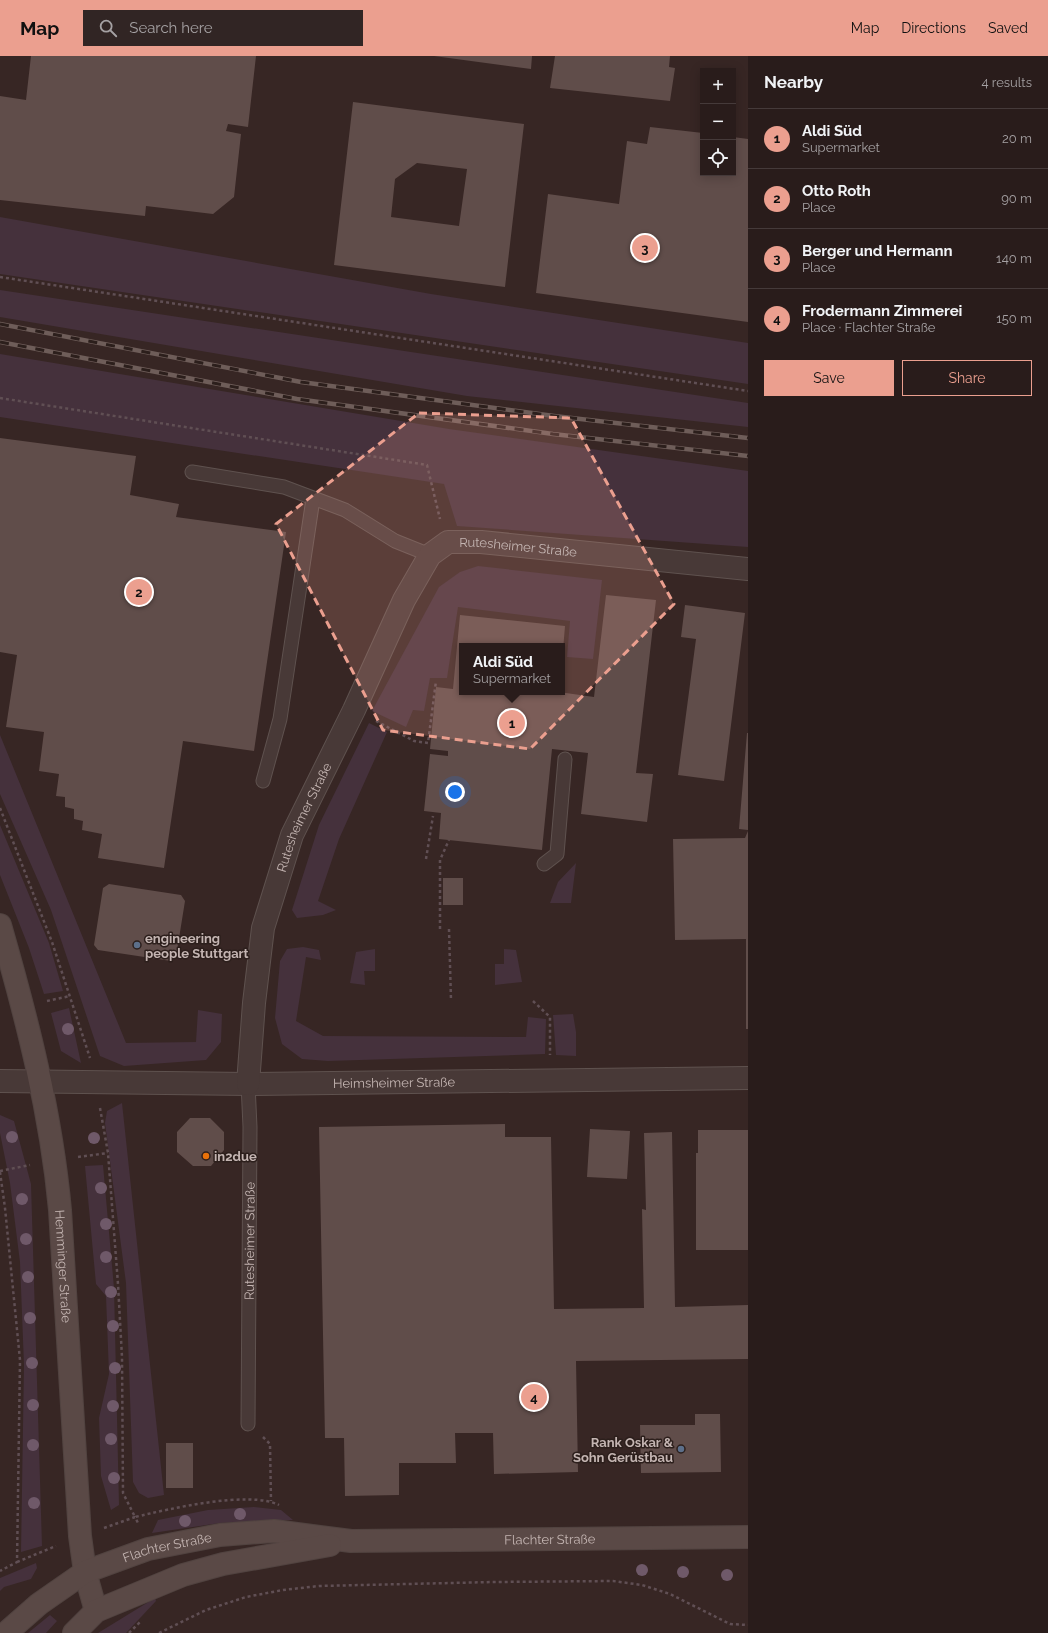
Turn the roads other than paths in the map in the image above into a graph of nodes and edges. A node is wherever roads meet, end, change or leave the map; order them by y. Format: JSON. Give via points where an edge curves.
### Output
{"nodes":[{"id":1,"x":192,"y":472,"type":"dead end"},
{"id":2,"x":313,"y":499,"type":"junction"},
{"id":3,"x":430,"y":555,"type":"junction"},
{"id":4,"x":748,"y":569,"type":"edge"},
{"id":5,"x":565,"y":760,"type":"dead end"},
{"id":6,"x":263,"y":781,"type":"dead end"},
{"id":7,"x":544,"y":864,"type":"dead end"},
{"id":8,"x":0,"y":925,"type":"edge"},
{"id":9,"x":748,"y":1078,"type":"edge"},
{"id":10,"x":0,"y":1081,"type":"edge"},
{"id":11,"x":41,"y":1081,"type":"junction"},
{"id":12,"x":248,"y":1084,"type":"junction"},
{"id":13,"x":248,"y":1424,"type":"road end"},
{"id":14,"x":748,"y":1537,"type":"edge"},
{"id":15,"x":351,"y":1541,"type":"junction"},
{"id":16,"x":85,"y":1572,"type":"junction"},
{"id":17,"x":96,"y":1611,"type":"junction"},
{"id":18,"x":6,"y":1633,"type":"edge"},
{"id":19,"x":74,"y":1633,"type":"edge"}],
"edges":[{"from":1,"to":2,"type":"lane","via":[[284,487]]},
{"from":2,"to":3,"type":"lane","via":[[345,510],[395,541]]},
{"from":2,"to":6,"type":"lane","via":[[280,719]]},
{"from":3,"to":4,"type":"street","name":"Rutesheimer Straße","via":[[448,542],[480,542]]},
{"from":3,"to":12,"type":"street","name":"Rutesheimer Straße","via":[[404,600],[354,710],[292,835],[263,928]]},
{"from":5,"to":7,"type":"lane","via":[[557,854]]},
{"from":8,"to":11,"type":"main road","name":"Hemminger Straße","via":[[24,1007]]},
{"from":9,"to":12,"type":"street","name":"Heimsheimer Straße"},
{"from":10,"to":11,"type":"street","name":"Heimsheimer Straße"},
{"from":11,"to":12,"type":"street","name":"Heimsheimer Straße"},
{"from":11,"to":16,"type":"main road","name":"Hemminger Straße","via":[[55,1160],[60,1210],[74,1455]]},
{"from":12,"to":13,"type":"lane","name":"Rutesheimer Straße"},
{"from":14,"to":15,"type":"main road","name":"Flachter Straße"},
{"from":15,"to":16,"type":"main road","name":"Flachter Straße","via":[[274,1531],[220,1536],[148,1549]]},
{"from":15,"to":17,"type":"main road","name":"Flachter Straße","via":[[223,1564],[183,1575]]},
{"from":16,"to":17,"type":"main road","name":"Hemminger Straße"},
{"from":16,"to":18,"type":"main road","name":"Flachter Straße","via":[[39,1604]]},
{"from":17,"to":19,"type":"main road","name":"Flachter Straße"}]}
